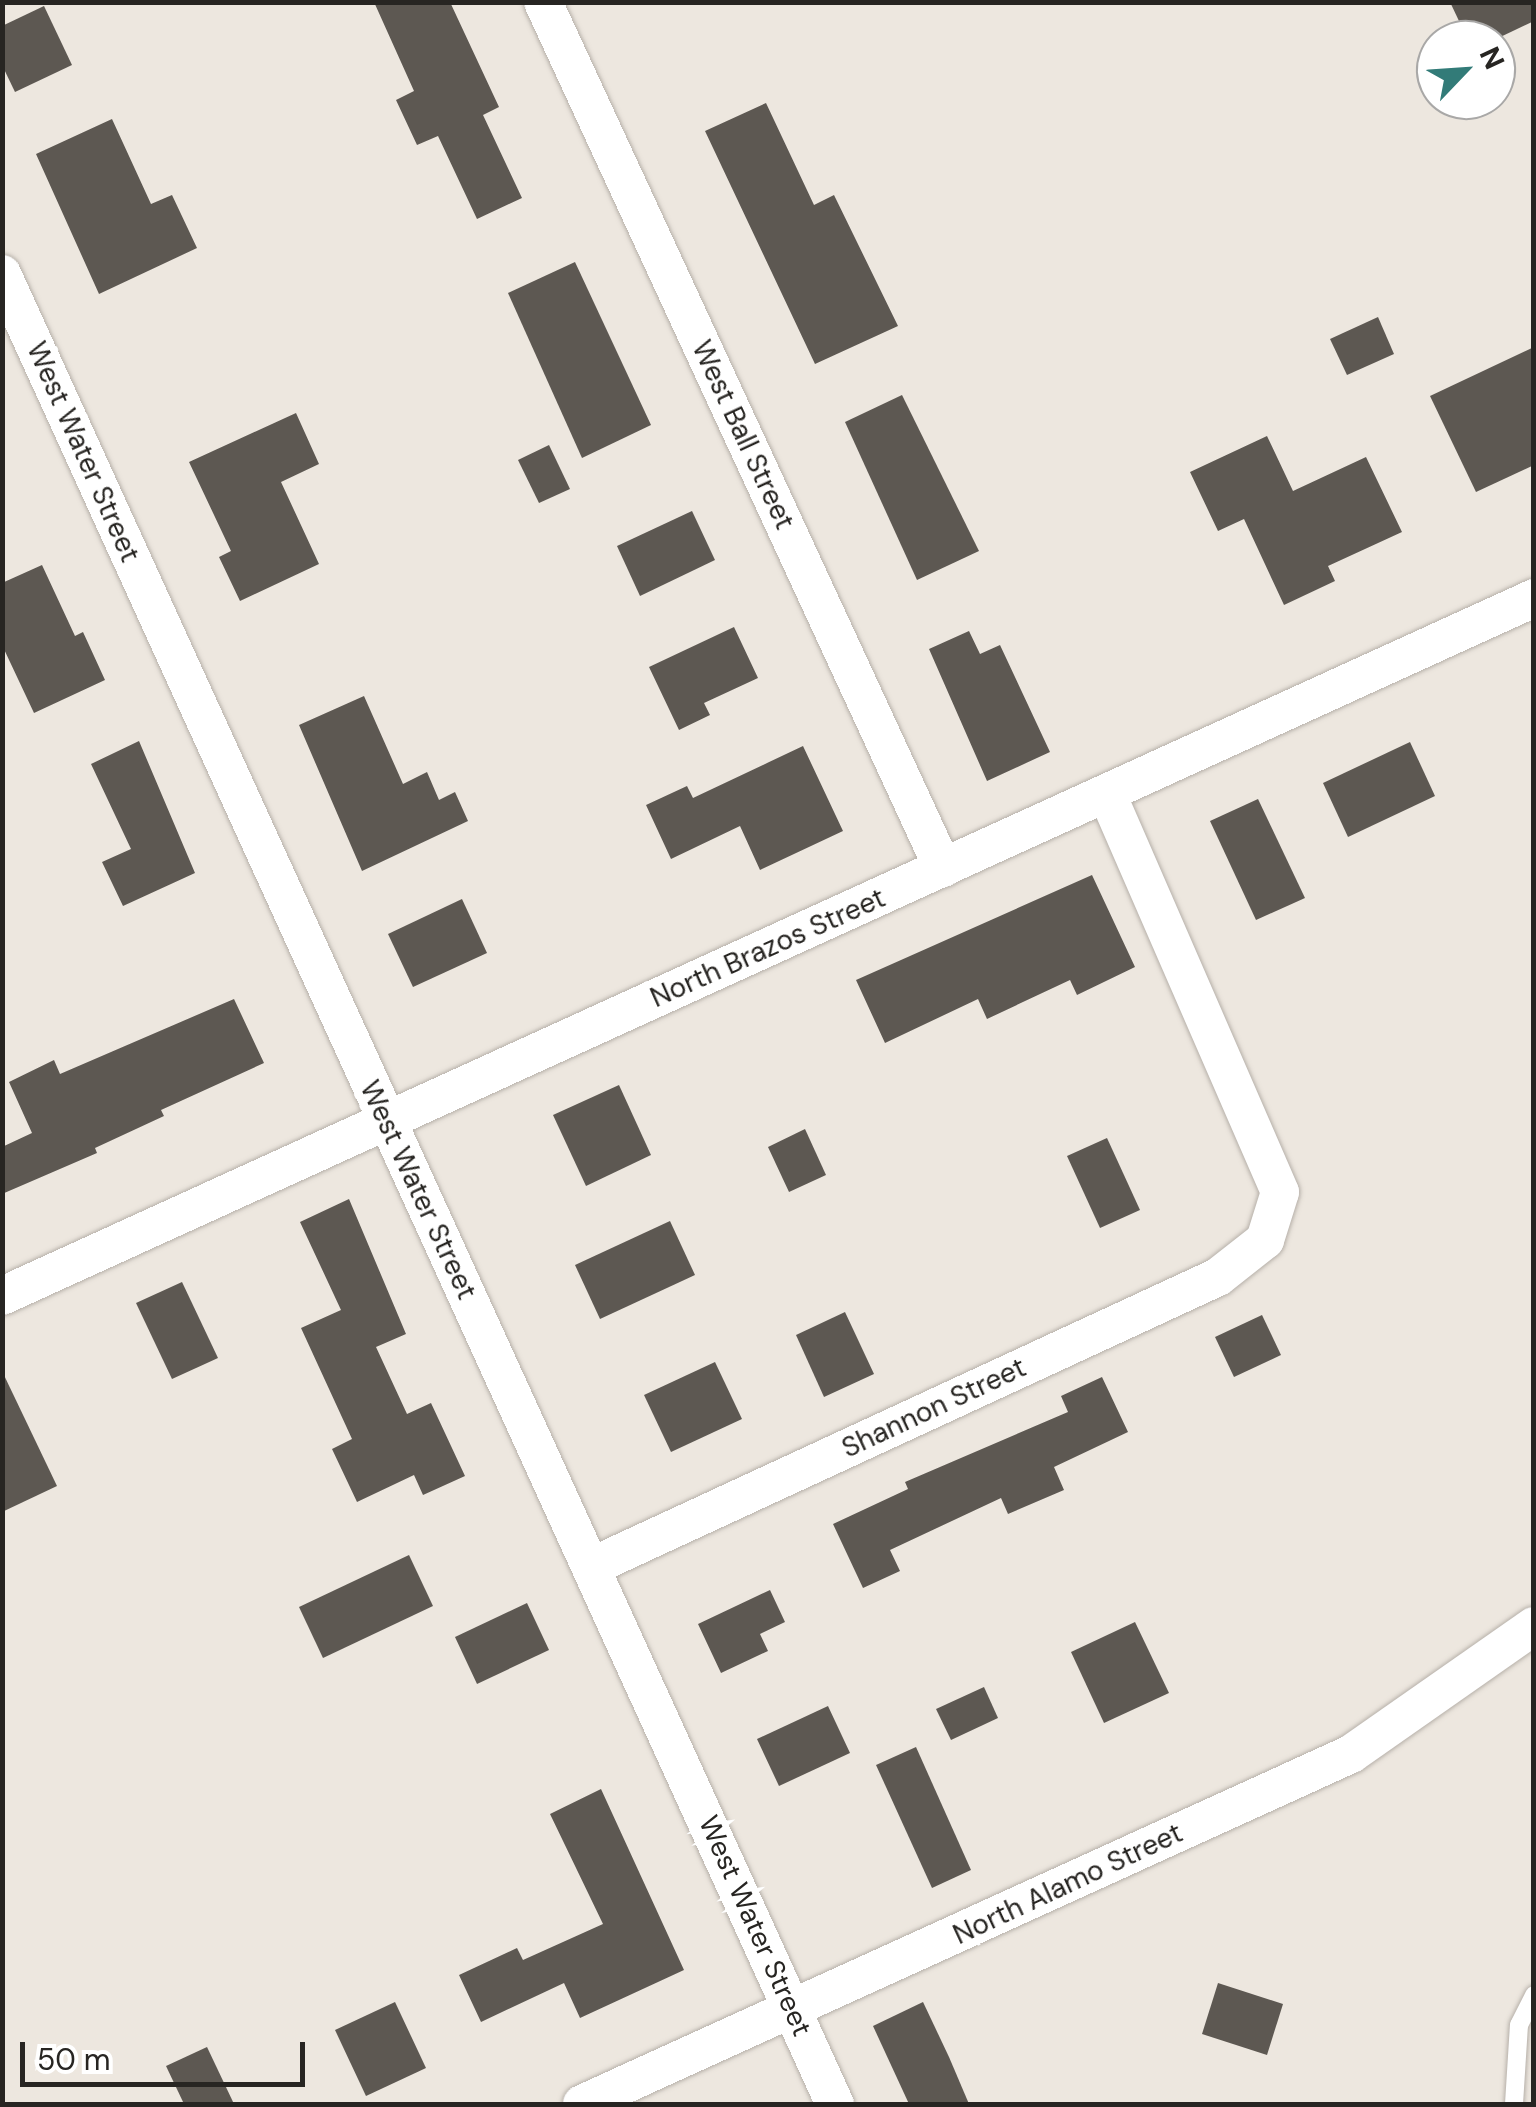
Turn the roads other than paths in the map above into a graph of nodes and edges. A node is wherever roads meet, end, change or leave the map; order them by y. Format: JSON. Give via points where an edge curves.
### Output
{"nodes":[{"id":1,"x":542,"y":2,"type":"edge"},
{"id":2,"x":2,"y":274,"type":"edge"},
{"id":3,"x":1534,"y":598,"type":"edge"},
{"id":4,"x":1107,"y":796,"type":"junction"},
{"id":5,"x":944,"y":868,"type":"junction"},
{"id":6,"x":385,"y":1122,"type":"junction"},
{"id":7,"x":2,"y":1296,"type":"edge"},
{"id":8,"x":595,"y":1565,"type":"junction"},
{"id":9,"x":1534,"y":1626,"type":"edge"},
{"id":10,"x":1534,"y":1995,"type":"edge"},
{"id":11,"x":792,"y":2011,"type":"junction"},
{"id":12,"x":582,"y":2104,"type":"edge"},
{"id":13,"x":835,"y":2104,"type":"edge"},
{"id":14,"x":1514,"y":2104,"type":"edge"}],
"edges":[{"from":1,"to":5,"type":"street","name":"West Ball Street"},
{"from":2,"to":6,"type":"street","name":"West Water Street"},
{"from":3,"to":4,"type":"street","name":"North Brazos Street"},
{"from":4,"to":5,"type":"street","name":"North Brazos Street"},
{"from":4,"to":8,"type":"street","name":"Shannon Street","via":[[1280,1192],[1265,1240],[1218,1277]]},
{"from":5,"to":6,"type":"street","name":"North Brazos Street"},
{"from":6,"to":7,"type":"street","name":"North Brazos Street"},
{"from":6,"to":8,"type":"street","name":"West Water Street"},
{"from":8,"to":11,"type":"street","name":"West Water Street"},
{"from":9,"to":11,"type":"street","name":"North Alamo Street","via":[[1351,1754]]},
{"from":10,"to":14,"type":"lane","via":[[1518,2025]]},
{"from":11,"to":12,"type":"street","name":"North Alamo Street"},
{"from":11,"to":13,"type":"street","name":"West Water Street"}]}
